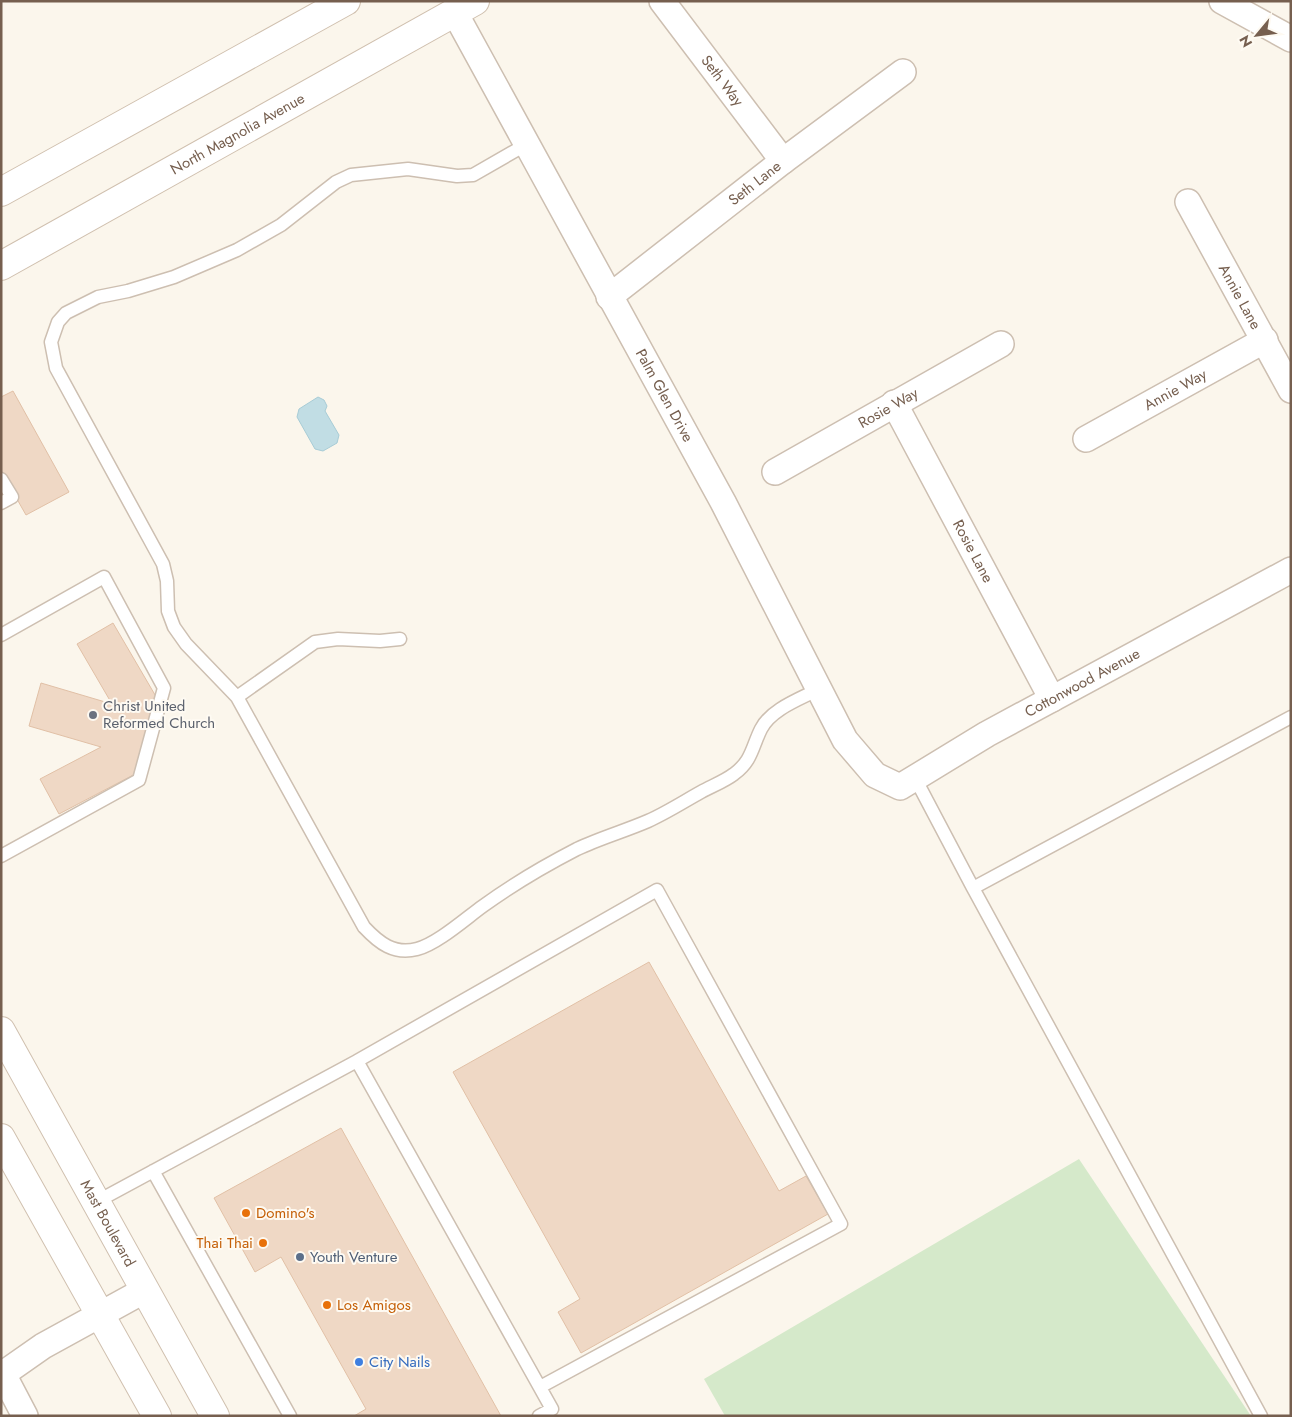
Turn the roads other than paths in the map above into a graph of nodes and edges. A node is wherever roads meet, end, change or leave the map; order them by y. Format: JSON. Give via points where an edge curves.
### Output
{"nodes":[{"id":1,"x":346,"y":1,"type":"edge"},
{"id":2,"x":662,"y":1,"type":"edge"},
{"id":3,"x":1222,"y":1,"type":"edge"},
{"id":4,"x":460,"y":5,"type":"edge"},
{"id":5,"x":1291,"y":39,"type":"edge"},
{"id":6,"x":903,"y":72,"type":"dead end"},
{"id":7,"x":527,"y":144,"type":"junction"},
{"id":8,"x":784,"y":161,"type":"junction"},
{"id":9,"x":1,"y":192,"type":"edge"},
{"id":10,"x":1188,"y":202,"type":"dead end"},
{"id":11,"x":1,"y":266,"type":"edge"},
{"id":12,"x":609,"y":297,"type":"junction"},
{"id":13,"x":1264,"y":340,"type":"junction"},
{"id":14,"x":1001,"y":344,"type":"dead end"},
{"id":15,"x":1291,"y":390,"type":"edge"},
{"id":16,"x":894,"y":403,"type":"junction"},
{"id":17,"x":1086,"y":439,"type":"dead end"},
{"id":18,"x":774,"y":472,"type":"dead end"},
{"id":19,"x":1,"y":479,"type":"edge"},
{"id":20,"x":1,"y":503,"type":"edge"},
{"id":21,"x":1291,"y":570,"type":"edge"},
{"id":22,"x":1,"y":635,"type":"edge"},
{"id":23,"x":400,"y":639,"type":"dead end"},
{"id":24,"x":819,"y":689,"type":"junction"},
{"id":25,"x":237,"y":697,"type":"junction"},
{"id":26,"x":1052,"y":699,"type":"junction"},
{"id":27,"x":1291,"y":718,"type":"edge"},
{"id":28,"x":875,"y":775,"type":"joint"},
{"id":29,"x":915,"y":778,"type":"junction"},
{"id":30,"x":3,"y":850,"type":"edge"},
{"id":31,"x":973,"y":888,"type":"junction"},
{"id":32,"x":1,"y":1031,"type":"edge"},
{"id":33,"x":356,"y":1061,"type":"junction"},
{"id":34,"x":1,"y":1138,"type":"edge"},
{"id":35,"x":153,"y":1171,"type":"junction"},
{"id":36,"x":96,"y":1202,"type":"junction"},
{"id":37,"x":144,"y":1290,"type":"junction"},
{"id":38,"x":101,"y":1314,"type":"junction"},
{"id":39,"x":2,"y":1373,"type":"edge"},
{"id":40,"x":540,"y":1387,"type":"junction"},
{"id":41,"x":26,"y":1416,"type":"edge"},
{"id":42,"x":157,"y":1416,"type":"edge"},
{"id":43,"x":215,"y":1416,"type":"edge"},
{"id":44,"x":290,"y":1416,"type":"edge"},
{"id":45,"x":539,"y":1416,"type":"edge"},
{"id":46,"x":1261,"y":1416,"type":"edge"}],
"edges":[{"from":1,"to":9,"type":"main road"},
{"from":2,"to":8,"type":"street","name":"Seth Way"},
{"from":3,"to":5,"type":"street"},
{"from":4,"to":7,"type":"street","name":"Palm Glen Drive"},
{"from":4,"to":11,"type":"main road","name":"North Magnolia Avenue"},
{"from":6,"to":8,"type":"street","name":"Seth Lane"},
{"from":7,"to":12,"type":"street","name":"Palm Glen Drive"},
{"from":7,"to":25,"type":"lane","via":[[473,175],[408,169],[351,175],[336,182],[281,225],[237,250],[174,277],[98,297],[66,313],[58,322],[51,342],[56,368],[163,564],[168,611],[174,627]]},
{"from":8,"to":12,"type":"street","name":"Seth Lane"},
{"from":10,"to":13,"type":"street","name":"Annie Lane"},
{"from":12,"to":24,"type":"street","name":"Palm Glen Drive","via":[[722,502]]},
{"from":13,"to":15,"type":"street","name":"Annie Lane"},
{"from":13,"to":17,"type":"street","name":"Annie Way"},
{"from":14,"to":16,"type":"street","name":"Rosie Way"},
{"from":16,"to":18,"type":"street","name":"Rosie Way"},
{"from":16,"to":26,"type":"street","name":"Rosie Lane"},
{"from":19,"to":20,"type":"lane","via":[[12,497]]},
{"from":21,"to":26,"type":"street","name":"Cottonwood Avenue"},
{"from":22,"to":30,"type":"lane","via":[[104,578],[164,688],[139,780]]},
{"from":23,"to":25,"type":"lane","via":[[315,642]]},
{"from":24,"to":25,"type":"lane","via":[[768,720],[761,729],[752,754],[734,775],[649,821],[578,849],[508,890],[448,932],[418,949],[403,951],[377,941],[364,927]]},
{"from":24,"to":28,"type":"street","name":"Palm Glen Drive","via":[[845,740]]},
{"from":26,"to":29,"type":"street","name":"Cottonwood Avenue"},
{"from":27,"to":31,"type":"lane"},
{"from":28,"to":29,"type":"street","name":"Cottonwood Avenue","via":[[900,788]]},
{"from":29,"to":31,"type":"lane"},
{"from":31,"to":46,"type":"lane"},
{"from":32,"to":36,"type":"main road","name":"Mast Boulevard"},
{"from":33,"to":35,"type":"lane"},
{"from":33,"to":40,"type":"lane"},
{"from":33,"to":40,"type":"lane","via":[[657,890],[841,1224]]},
{"from":34,"to":38,"type":"main road"},
{"from":35,"to":36,"type":"lane"},
{"from":35,"to":44,"type":"lane"},
{"from":36,"to":37,"type":"main road","name":"Mast Boulevard"},
{"from":37,"to":38,"type":"street"},
{"from":37,"to":43,"type":"main road","name":"Mast Boulevard"},
{"from":38,"to":39,"type":"street"},
{"from":38,"to":42,"type":"main road"},
{"from":39,"to":41,"type":"street"},
{"from":40,"to":45,"type":"lane","via":[[552,1409]]}]}
